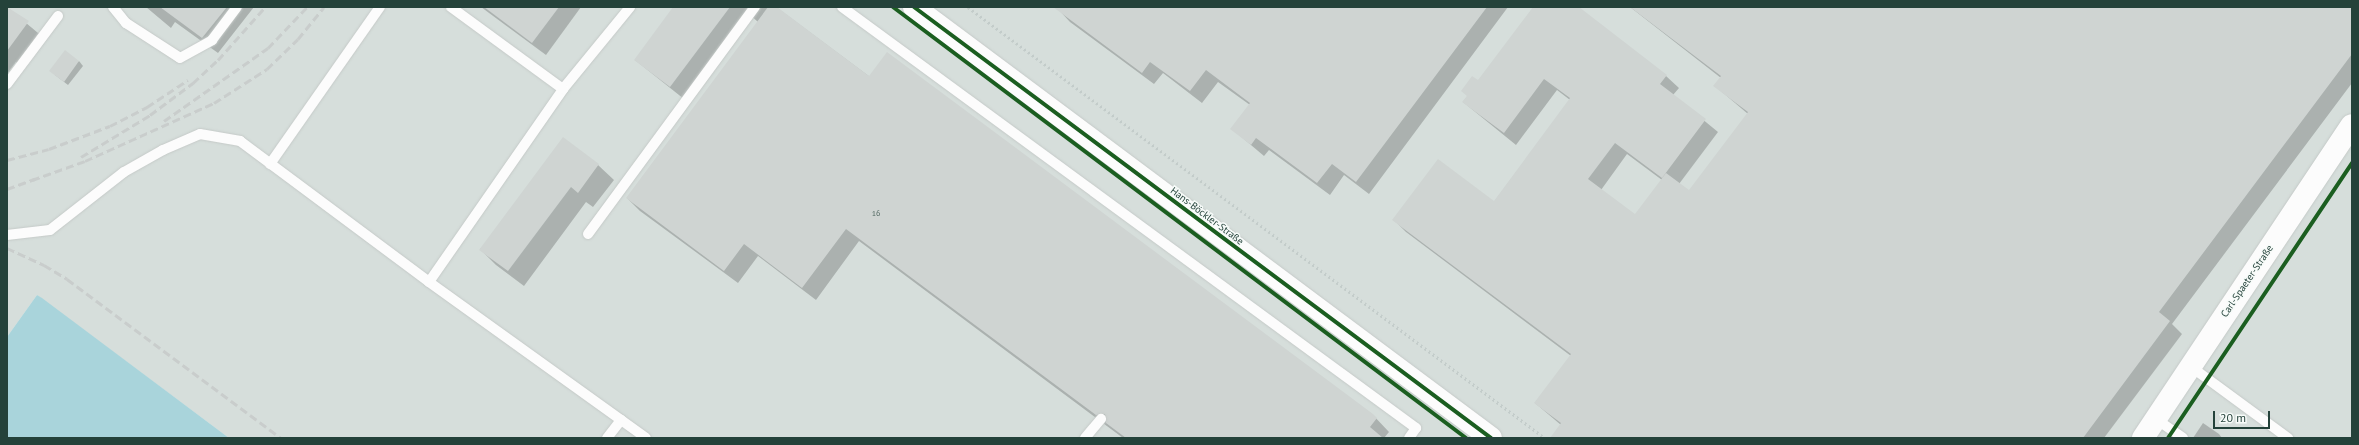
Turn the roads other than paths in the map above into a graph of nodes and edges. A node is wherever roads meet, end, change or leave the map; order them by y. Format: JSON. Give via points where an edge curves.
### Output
{"nodes":[{"id":1,"x":113,"y":7,"type":"edge"},
{"id":2,"x":237,"y":7,"type":"edge"},
{"id":3,"x":380,"y":7,"type":"edge"},
{"id":4,"x":451,"y":7,"type":"edge"},
{"id":5,"x":630,"y":7,"type":"edge"},
{"id":6,"x":755,"y":7,"type":"edge"},
{"id":7,"x":842,"y":7,"type":"edge"},
{"id":8,"x":914,"y":7,"type":"edge"},
{"id":9,"x":58,"y":16,"type":"dead end"},
{"id":10,"x":7,"y":84,"type":"edge"},
{"id":11,"x":562,"y":89,"type":"junction"},
{"id":12,"x":2352,"y":125,"type":"edge"},
{"id":13,"x":270,"y":164,"type":"junction"},
{"id":14,"x":588,"y":234,"type":"dead end"},
{"id":15,"x":7,"y":235,"type":"edge"},
{"id":16,"x":429,"y":282,"type":"junction"},
{"id":17,"x":2190,"y":366,"type":"junction"},
{"id":18,"x":1101,"y":419,"type":"dead end"},
{"id":19,"x":2156,"y":419,"type":"junction"},
{"id":20,"x":621,"y":420,"type":"junction"},
{"id":21,"x":607,"y":438,"type":"edge"},
{"id":22,"x":646,"y":438,"type":"edge"},
{"id":23,"x":1085,"y":438,"type":"edge"},
{"id":24,"x":1409,"y":438,"type":"edge"},
{"id":25,"x":1491,"y":438,"type":"edge"},
{"id":26,"x":2143,"y":438,"type":"edge"},
{"id":27,"x":2183,"y":438,"type":"edge"},
{"id":28,"x":2288,"y":438,"type":"edge"}],
"edges":[{"from":1,"to":2,"type":"lane","via":[[126,23],[180,58],[212,40]]},
{"from":3,"to":13,"type":"lane"},
{"from":4,"to":11,"type":"lane"},
{"from":5,"to":11,"type":"lane"},
{"from":6,"to":14,"type":"lane"},
{"from":7,"to":24,"type":"lane","via":[[1416,428]]},
{"from":8,"to":25,"type":"main road","name":"Hans-Böckler-Straße"},
{"from":9,"to":10,"type":"lane"},
{"from":11,"to":16,"type":"lane"},
{"from":12,"to":17,"type":"main road","name":"Carl-Spaeter-Straße"},
{"from":13,"to":15,"type":"lane","via":[[240,141],[200,134],[163,150],[124,172],[50,230]]},
{"from":13,"to":16,"type":"lane"},
{"from":16,"to":20,"type":"lane"},
{"from":17,"to":19,"type":"main road","name":"Carl-Spaeter-Straße"},
{"from":17,"to":28,"type":"lane"},
{"from":18,"to":23,"type":"lane"},
{"from":19,"to":26,"type":"main road","name":"Carl-Spaeter-Straße"},
{"from":19,"to":27,"type":"lane"},
{"from":20,"to":21,"type":"lane"},
{"from":20,"to":22,"type":"lane"}]}
